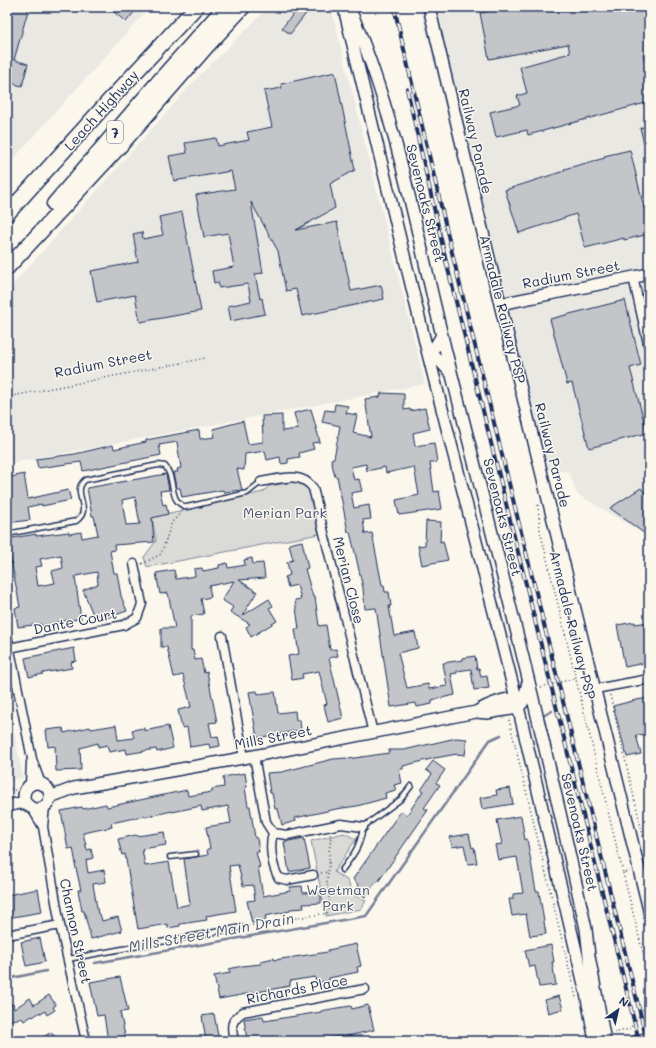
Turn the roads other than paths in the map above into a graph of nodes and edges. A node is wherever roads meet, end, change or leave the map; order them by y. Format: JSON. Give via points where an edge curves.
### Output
{"nodes":[{"id":1,"x":196,"y":7,"type":"edge"},
{"id":2,"x":226,"y":7,"type":"edge"},
{"id":3,"x":230,"y":7,"type":"edge"},
{"id":4,"x":243,"y":7,"type":"edge"},
{"id":5,"x":344,"y":7,"type":"edge"},
{"id":6,"x":349,"y":7,"type":"edge"},
{"id":7,"x":429,"y":7,"type":"edge"},
{"id":8,"x":194,"y":42,"type":"junction"},
{"id":9,"x":7,"y":214,"type":"edge"},
{"id":10,"x":7,"y":258,"type":"edge"},
{"id":11,"x":7,"y":268,"type":"edge"},
{"id":12,"x":649,"y":274,"type":"edge"},
{"id":13,"x":633,"y":277,"type":"junction"},
{"id":14,"x":500,"y":304,"type":"junction"},
{"id":15,"x":442,"y":334,"type":"junction"},
{"id":16,"x":649,"y":348,"type":"edge"},
{"id":17,"x":427,"y":350,"type":"junction"},
{"id":18,"x":452,"y":374,"type":"junction"},
{"id":19,"x":261,"y":482,"type":"joint"},
{"id":20,"x":7,"y":534,"type":"edge"},
{"id":21,"x":134,"y":566,"type":"road end"},
{"id":22,"x":7,"y":635,"type":"edge"},
{"id":23,"x":222,"y":636,"type":"dead end"},
{"id":24,"x":9,"y":648,"type":"junction"},
{"id":25,"x":10,"y":662,"type":"edge"},
{"id":26,"x":649,"y":679,"type":"edge"},
{"id":27,"x":530,"y":685,"type":"junction"},
{"id":28,"x":595,"y":689,"type":"junction"},
{"id":29,"x":519,"y":703,"type":"junction"},
{"id":30,"x":537,"y":716,"type":"junction"},
{"id":31,"x":373,"y":733,"type":"junction"},
{"id":32,"x":249,"y":757,"type":"junction"},
{"id":33,"x":32,"y":760,"type":"junction"},
{"id":34,"x":411,"y":786,"type":"dead end"},
{"id":35,"x":24,"y":789,"type":"junction"},
{"id":36,"x":46,"y":794,"type":"junction"},
{"id":37,"x":7,"y":799,"type":"edge"},
{"id":38,"x":29,"y":805,"type":"junction"},
{"id":39,"x":7,"y":806,"type":"edge"},
{"id":40,"x":43,"y":827,"type":"junction"},
{"id":41,"x":363,"y":827,"type":"junction"},
{"id":42,"x":273,"y":833,"type":"junction"},
{"id":43,"x":196,"y":854,"type":"dead end"},
{"id":44,"x":170,"y":857,"type":"dead end"},
{"id":45,"x":342,"y":870,"type":"dead end"},
{"id":46,"x":313,"y":875,"type":"road end"},
{"id":47,"x":649,"y":910,"type":"edge"},
{"id":48,"x":60,"y":925,"type":"junction"},
{"id":49,"x":242,"y":927,"type":"road end"},
{"id":50,"x":7,"y":935,"type":"edge"},
{"id":51,"x":68,"y":959,"type":"junction"},
{"id":52,"x":365,"y":989,"type":"dead end"},
{"id":53,"x":609,"y":1037,"type":"edge"},
{"id":54,"x":649,"y":1038,"type":"edge"},
{"id":55,"x":86,"y":1041,"type":"edge"},
{"id":56,"x":234,"y":1041,"type":"edge"},
{"id":57,"x":595,"y":1041,"type":"edge"},
{"id":58,"x":637,"y":1041,"type":"edge"}],
"edges":[{"from":1,"to":9,"type":"highway","name":"Leach Highway","number":"7"},
{"from":2,"to":8,"type":"highway","number":"7"},
{"from":3,"to":8,"type":"highway"},
{"from":4,"to":11,"type":"highway"},
{"from":5,"to":17,"type":"main road"},
{"from":6,"to":15,"type":"main road","name":"Sevenoaks Street","via":[[384,99]]},
{"from":7,"to":14,"type":"main road","name":"Railway Parade"},
{"from":8,"to":10,"type":"highway","number":"7"},
{"from":12,"to":13,"type":"main road","name":"Radium Street"},
{"from":13,"to":14,"type":"main road","name":"Radium Street"},
{"from":13,"to":16,"type":"street"},
{"from":14,"to":28,"type":"main road","name":"Railway Parade"},
{"from":15,"to":17,"type":"main road","via":[[435,346]]},
{"from":15,"to":18,"type":"main road","name":"Sevenoaks Street"},
{"from":17,"to":18,"type":"main road"},
{"from":17,"to":29,"type":"main road"},
{"from":18,"to":27,"type":"main road","name":"Sevenoaks Street"},
{"from":19,"to":20,"type":"lane","via":[[247,493],[187,507],[180,506],[175,500],[169,471],[165,466],[158,465],[85,480],[79,490],[83,512],[81,518],[76,521]]},
{"from":19,"to":31,"type":"street","name":"Merian Close","via":[[298,477],[313,488]]},
{"from":21,"to":24,"type":"street","name":"Dante Court","via":[[142,604],[137,618],[124,625]]},
{"from":22,"to":24,"type":"street","name":"Channon Street"},
{"from":23,"to":32,"type":"street"},
{"from":24,"to":25,"type":"street","name":"Channon Street"},
{"from":25,"to":33,"type":"street","name":"Channon Street"},
{"from":26,"to":28,"type":"street"},
{"from":27,"to":29,"type":"main road"},
{"from":27,"to":30,"type":"main road","name":"Sevenoaks Street"},
{"from":28,"to":47,"type":"main road","name":"Railway Parade"},
{"from":29,"to":30,"type":"main road"},
{"from":29,"to":31,"type":"main road","name":"Mills Street","via":[[487,713],[476,712]]},
{"from":29,"to":57,"type":"main road"},
{"from":30,"to":53,"type":"main road","name":"Sevenoaks Street","via":[[586,929],[590,962]]},
{"from":31,"to":32,"type":"main road","name":"Mills Street"},
{"from":32,"to":36,"type":"main road","name":"Mills Street"},
{"from":32,"to":42,"type":"street","via":[[266,822]]},
{"from":33,"to":35,"type":"street","name":"Channon Street"},
{"from":33,"to":36,"type":"street","name":"Channon Street"},
{"from":34,"to":41,"type":"lane","via":[[401,800]]},
{"from":35,"to":36,"type":"main road","via":[[37,783]]},
{"from":35,"to":37,"type":"main road","via":[[19,796]]},
{"from":35,"to":38,"type":"main road"},
{"from":36,"to":38,"type":"main road","via":[[38,808]]},
{"from":36,"to":40,"type":"street","name":"Channon Street"},
{"from":38,"to":39,"type":"main road","via":[[20,803]]},
{"from":38,"to":40,"type":"street","name":"Channon Street"},
{"from":40,"to":48,"type":"street","name":"Channon Street"},
{"from":41,"to":42,"type":"street","via":[[341,824],[287,835]]},
{"from":41,"to":45,"type":"lane","via":[[357,849]]},
{"from":42,"to":46,"type":"street","via":[[272,851],[279,878],[288,880]]},
{"from":43,"to":44,"type":"lane"},
{"from":48,"to":50,"type":"street"},
{"from":48,"to":51,"type":"street","name":"Channon Street"},
{"from":49,"to":51,"type":"lane"},
{"from":51,"to":55,"type":"street","name":"Channon Street"},
{"from":52,"to":56,"type":"street","name":"Richards Place","via":[[243,1012],[234,1018]]},
{"from":54,"to":58,"type":"main road"}]}
